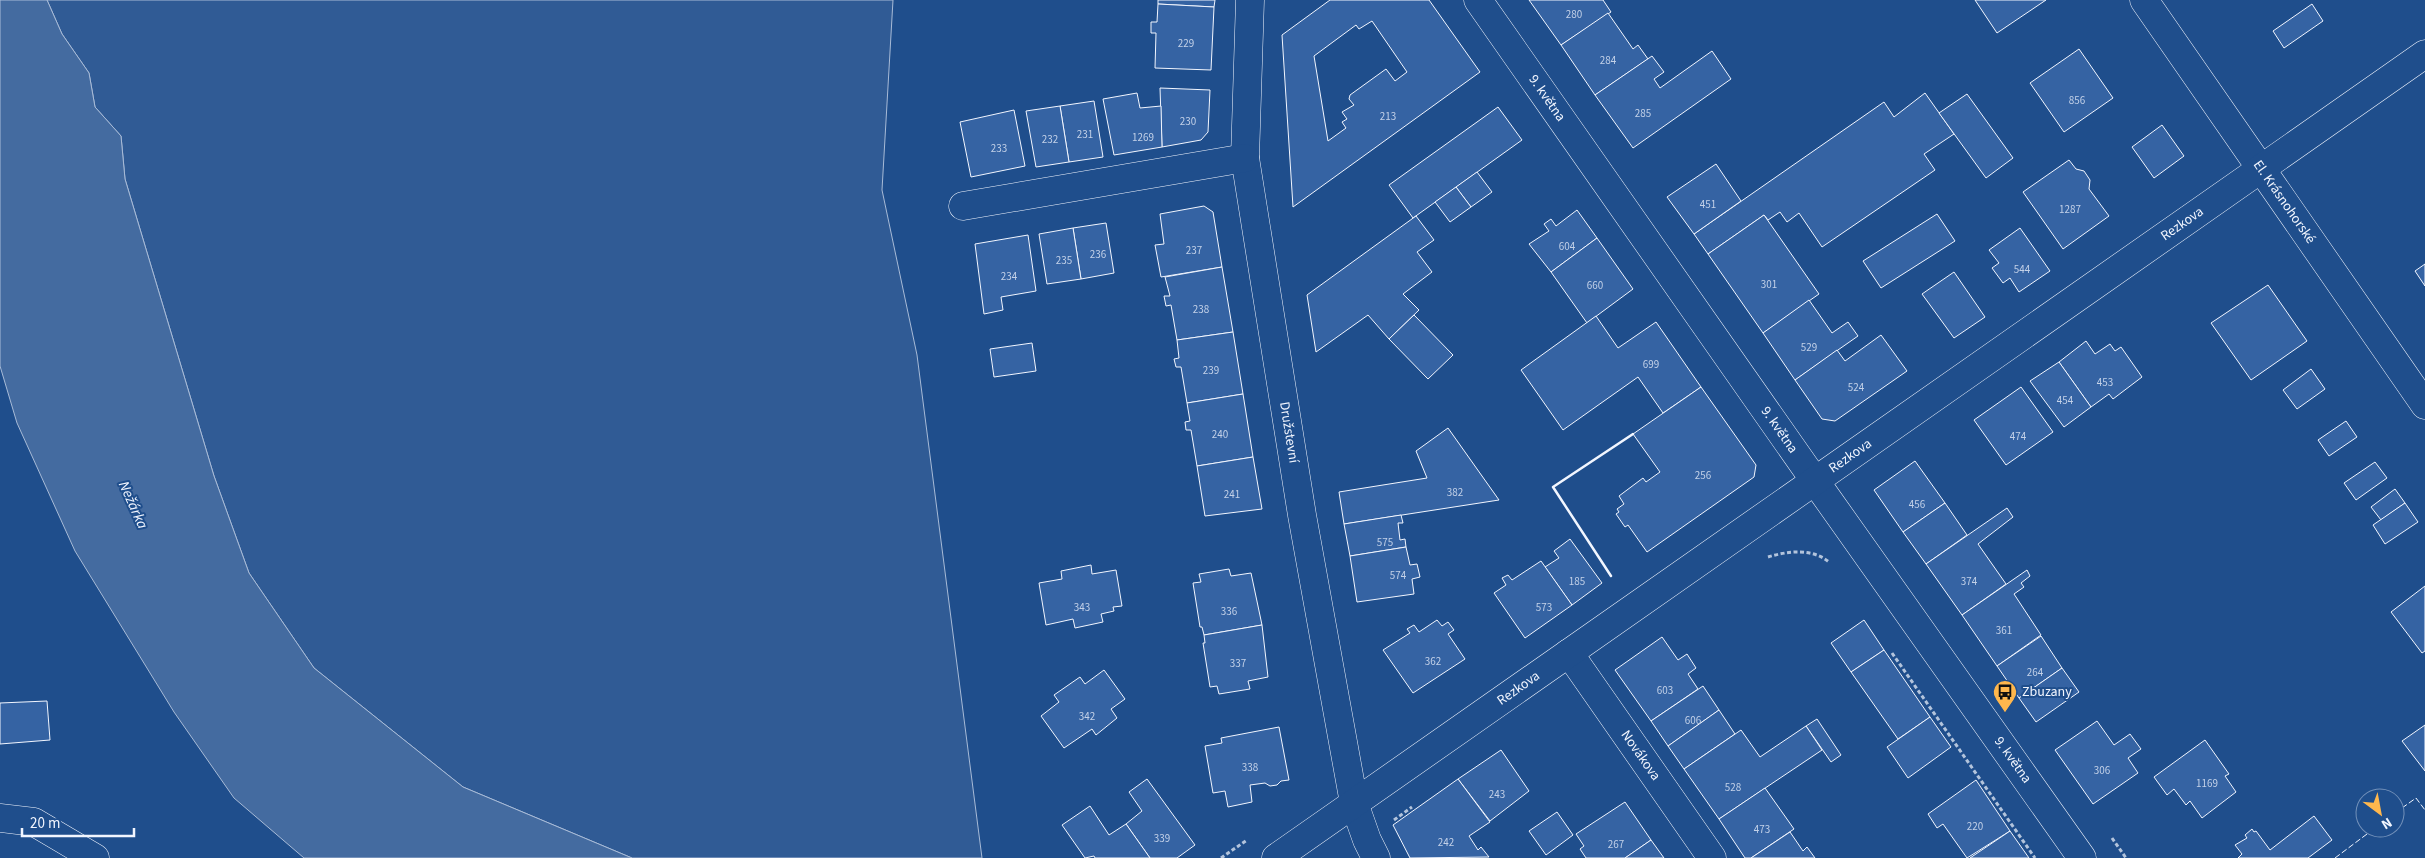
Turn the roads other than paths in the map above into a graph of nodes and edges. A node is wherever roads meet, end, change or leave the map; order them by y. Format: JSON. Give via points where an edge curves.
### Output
{"nodes":[{"id":1,"x":1250,"y":0,"type":"edge"},
{"id":2,"x":1478,"y":0,"type":"edge"},
{"id":3,"x":2144,"y":0,"type":"edge"},
{"id":4,"x":2425,"y":54,"type":"edge"},
{"id":5,"x":1245,"y":158,"type":"junction"},
{"id":6,"x":2260,"y":169,"type":"junction"},
{"id":7,"x":963,"y":206,"type":"dead end"},
{"id":8,"x":2425,"y":405,"type":"edge"},
{"id":9,"x":1814,"y":481,"type":"junction"},
{"id":10,"x":1569,"y":652,"type":"junction"},
{"id":11,"x":1354,"y":803,"type":"junction"},
{"id":12,"x":0,"y":818,"type":"edge"},
{"id":13,"x":95,"y":858,"type":"edge"},
{"id":14,"x":1276,"y":858,"type":"edge"},
{"id":15,"x":1376,"y":858,"type":"edge"},
{"id":16,"x":1712,"y":858,"type":"edge"},
{"id":17,"x":2082,"y":858,"type":"edge"}],
"edges":[{"from":1,"to":5,"type":"street","name":"Družstevní"},
{"from":2,"to":9,"type":"street","name":"9. května"},
{"from":3,"to":6,"type":"street","name":"El. Krásnohorské"},
{"from":4,"to":6,"type":"street","name":"Rezkova"},
{"from":5,"to":7,"type":"street"},
{"from":5,"to":11,"type":"street","name":"Družstevní","via":[[1302,515]]},
{"from":6,"to":8,"type":"street","name":"El. Krásnohorské"},
{"from":6,"to":9,"type":"street","name":"Rezkova"},
{"from":9,"to":10,"type":"street","name":"Rezkova"},
{"from":9,"to":17,"type":"street","name":"9. května"},
{"from":10,"to":11,"type":"street","name":"Rezkova"},
{"from":10,"to":16,"type":"street","name":"Novákova"},
{"from":11,"to":14,"type":"street","name":"Rezkova"},
{"from":11,"to":15,"type":"street","name":"Družstevní"},
{"from":12,"to":13,"type":"street","via":[[34,822]]}]}
